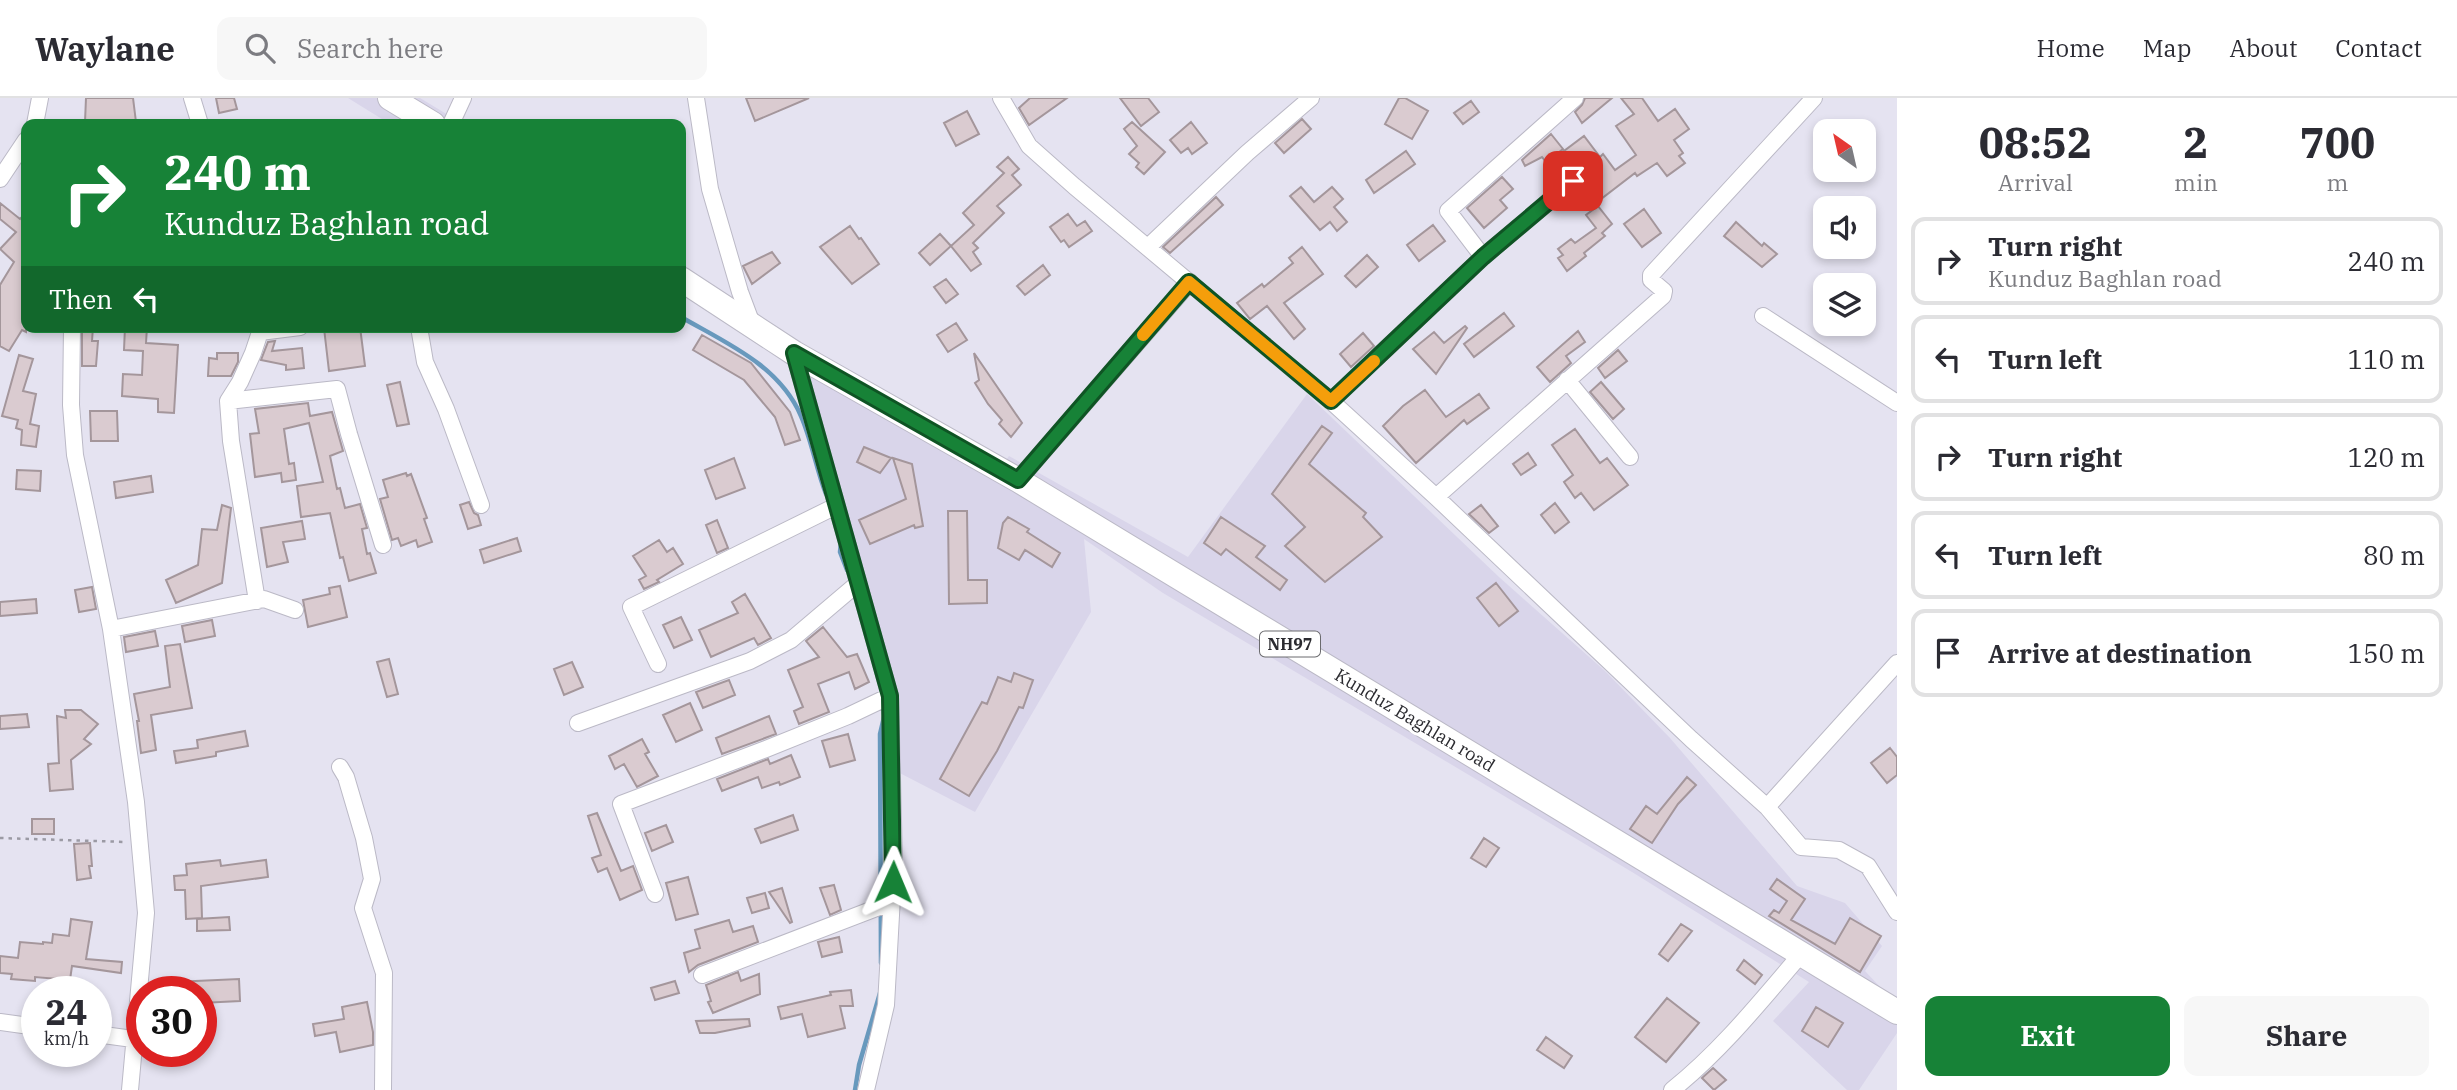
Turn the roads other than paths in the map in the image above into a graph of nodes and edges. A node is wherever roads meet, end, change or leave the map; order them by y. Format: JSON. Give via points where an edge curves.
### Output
{"nodes":[{"id":1,"x":40,"y":98,"type":"edge"},
{"id":2,"x":192,"y":98,"type":"edge"},
{"id":3,"x":390,"y":98,"type":"edge"},
{"id":4,"x":463,"y":98,"type":"edge"},
{"id":5,"x":696,"y":98,"type":"edge"},
{"id":6,"x":1001,"y":98,"type":"edge"},
{"id":7,"x":1311,"y":98,"type":"edge"},
{"id":8,"x":1575,"y":98,"type":"edge"},
{"id":9,"x":1814,"y":98,"type":"edge"},
{"id":10,"x":37,"y":119,"type":"edge"},
{"id":11,"x":198,"y":119,"type":"edge"},
{"id":12,"x":425,"y":119,"type":"edge"},
{"id":13,"x":453,"y":119,"type":"edge"},
{"id":14,"x":21,"y":148,"type":"edge"},
{"id":15,"x":0,"y":179,"type":"edge"},
{"id":16,"x":1573,"y":181,"type":"dead end"},
{"id":17,"x":1148,"y":247,"type":"junction"},
{"id":18,"x":1483,"y":257,"type":"junction"},
{"id":19,"x":686,"y":282,"type":"edge"},
{"id":20,"x":1189,"y":282,"type":"junction"},
{"id":21,"x":1763,"y":316,"type":"dead end"},
{"id":22,"x":752,"y":324,"type":"junction"},
{"id":23,"x":72,"y":333,"type":"edge"},
{"id":24,"x":258,"y":333,"type":"edge"},
{"id":25,"x":420,"y":333,"type":"edge"},
{"id":26,"x":794,"y":353,"type":"junction"},
{"id":27,"x":1567,"y":380,"type":"junction"},
{"id":28,"x":228,"y":401,"type":"junction"},
{"id":29,"x":1331,"y":401,"type":"junction"},
{"id":30,"x":1897,"y":403,"type":"edge"},
{"id":31,"x":1630,"y":457,"type":"dead end"},
{"id":32,"x":1018,"y":480,"type":"junction"},
{"id":33,"x":1436,"y":497,"type":"junction"},
{"id":34,"x":481,"y":505,"type":"dead end"},
{"id":35,"x":836,"y":506,"type":"junction"},
{"id":36,"x":383,"y":545,"type":"dead end"},
{"id":37,"x":857,"y":584,"type":"junction"},
{"id":38,"x":257,"y":601,"type":"junction"},
{"id":39,"x":295,"y":610,"type":"dead end"},
{"id":40,"x":111,"y":629,"type":"junction"},
{"id":41,"x":1897,"y":663,"type":"edge"},
{"id":42,"x":658,"y":664,"type":"dead end"},
{"id":43,"x":890,"y":696,"type":"junction"},
{"id":44,"x":578,"y":723,"type":"dead end"},
{"id":45,"x":340,"y":767,"type":"dead end"},
{"id":46,"x":1767,"y":807,"type":"junction"},
{"id":47,"x":655,"y":894,"type":"dead end"},
{"id":48,"x":892,"y":902,"type":"junction"},
{"id":49,"x":1897,"y":912,"type":"edge"},
{"id":50,"x":1802,"y":953,"type":"junction"},
{"id":51,"x":702,"y":975,"type":"dead end"},
{"id":52,"x":140,"y":976,"type":"edge"},
{"id":53,"x":1897,"y":1012,"type":"edge"},
{"id":54,"x":0,"y":1022,"type":"edge"},
{"id":55,"x":21,"y":1025,"type":"edge"},
{"id":56,"x":131,"y":1067,"type":"edge"},
{"id":57,"x":130,"y":1090,"type":"edge"},
{"id":58,"x":383,"y":1090,"type":"edge"},
{"id":59,"x":866,"y":1090,"type":"edge"},
{"id":60,"x":1671,"y":1090,"type":"edge"}],
"edges":[{"from":1,"to":10,"type":"street"},
{"from":2,"to":11,"type":"street"},
{"from":3,"to":12,"type":"highway"},
{"from":4,"to":13,"type":"street"},
{"from":5,"to":22,"type":"street","via":[[709,189]]},
{"from":6,"to":17,"type":"street","via":[[1029,146]]},
{"from":7,"to":17,"type":"street"},
{"from":8,"to":18,"type":"street","via":[[1448,211]]},
{"from":9,"to":27,"type":"street","via":[[1651,275],[1663,296]]},
{"from":14,"to":15,"type":"street"},
{"from":16,"to":18,"type":"street"},
{"from":17,"to":20,"type":"street"},
{"from":18,"to":29,"type":"street"},
{"from":19,"to":22,"type":"highway","name":"Kunduz Baghlan road","number":"NH97"},
{"from":20,"to":29,"type":"street"},
{"from":20,"to":32,"type":"street"},
{"from":21,"to":30,"type":"street"},
{"from":22,"to":26,"type":"highway","name":"Kunduz Baghlan road","number":"NH97"},
{"from":23,"to":40,"type":"street","via":[[75,456]]},
{"from":24,"to":28,"type":"street"},
{"from":25,"to":34,"type":"street","via":[[425,362]]},
{"from":26,"to":32,"type":"highway","name":"Kunduz Baghlan road","number":"NH97"},
{"from":26,"to":35,"type":"street"},
{"from":27,"to":31,"type":"street"},
{"from":27,"to":33,"type":"street"},
{"from":28,"to":36,"type":"street","via":[[337,389]]},
{"from":28,"to":38,"type":"street"},
{"from":29,"to":33,"type":"street"},
{"from":32,"to":50,"type":"highway","name":"Kunduz Baghlan road","number":"NH97"},
{"from":33,"to":46,"type":"street"},
{"from":35,"to":37,"type":"street"},
{"from":35,"to":42,"type":"street","via":[[631,607]]},
{"from":37,"to":43,"type":"street"},
{"from":37,"to":44,"type":"street","via":[[791,640],[750,661]]},
{"from":38,"to":39,"type":"street","via":[[264,599]]},
{"from":38,"to":40,"type":"street"},
{"from":40,"to":52,"type":"street","via":[[146,913]]},
{"from":41,"to":46,"type":"street"},
{"from":43,"to":47,"type":"street","via":[[621,804]]},
{"from":43,"to":48,"type":"street"},
{"from":45,"to":58,"type":"street","via":[[373,879],[363,908],[384,973]]},
{"from":46,"to":49,"type":"street","via":[[1801,847],[1839,850],[1868,866]]},
{"from":48,"to":51,"type":"street"},
{"from":48,"to":59,"type":"street","via":[[886,1005]]},
{"from":50,"to":53,"type":"highway","name":"Kunduz Baghlan road","number":"NH97"},
{"from":50,"to":60,"type":"street","via":[[1748,1017]]},
{"from":54,"to":55,"type":"street"},
{"from":56,"to":57,"type":"street"}]}
